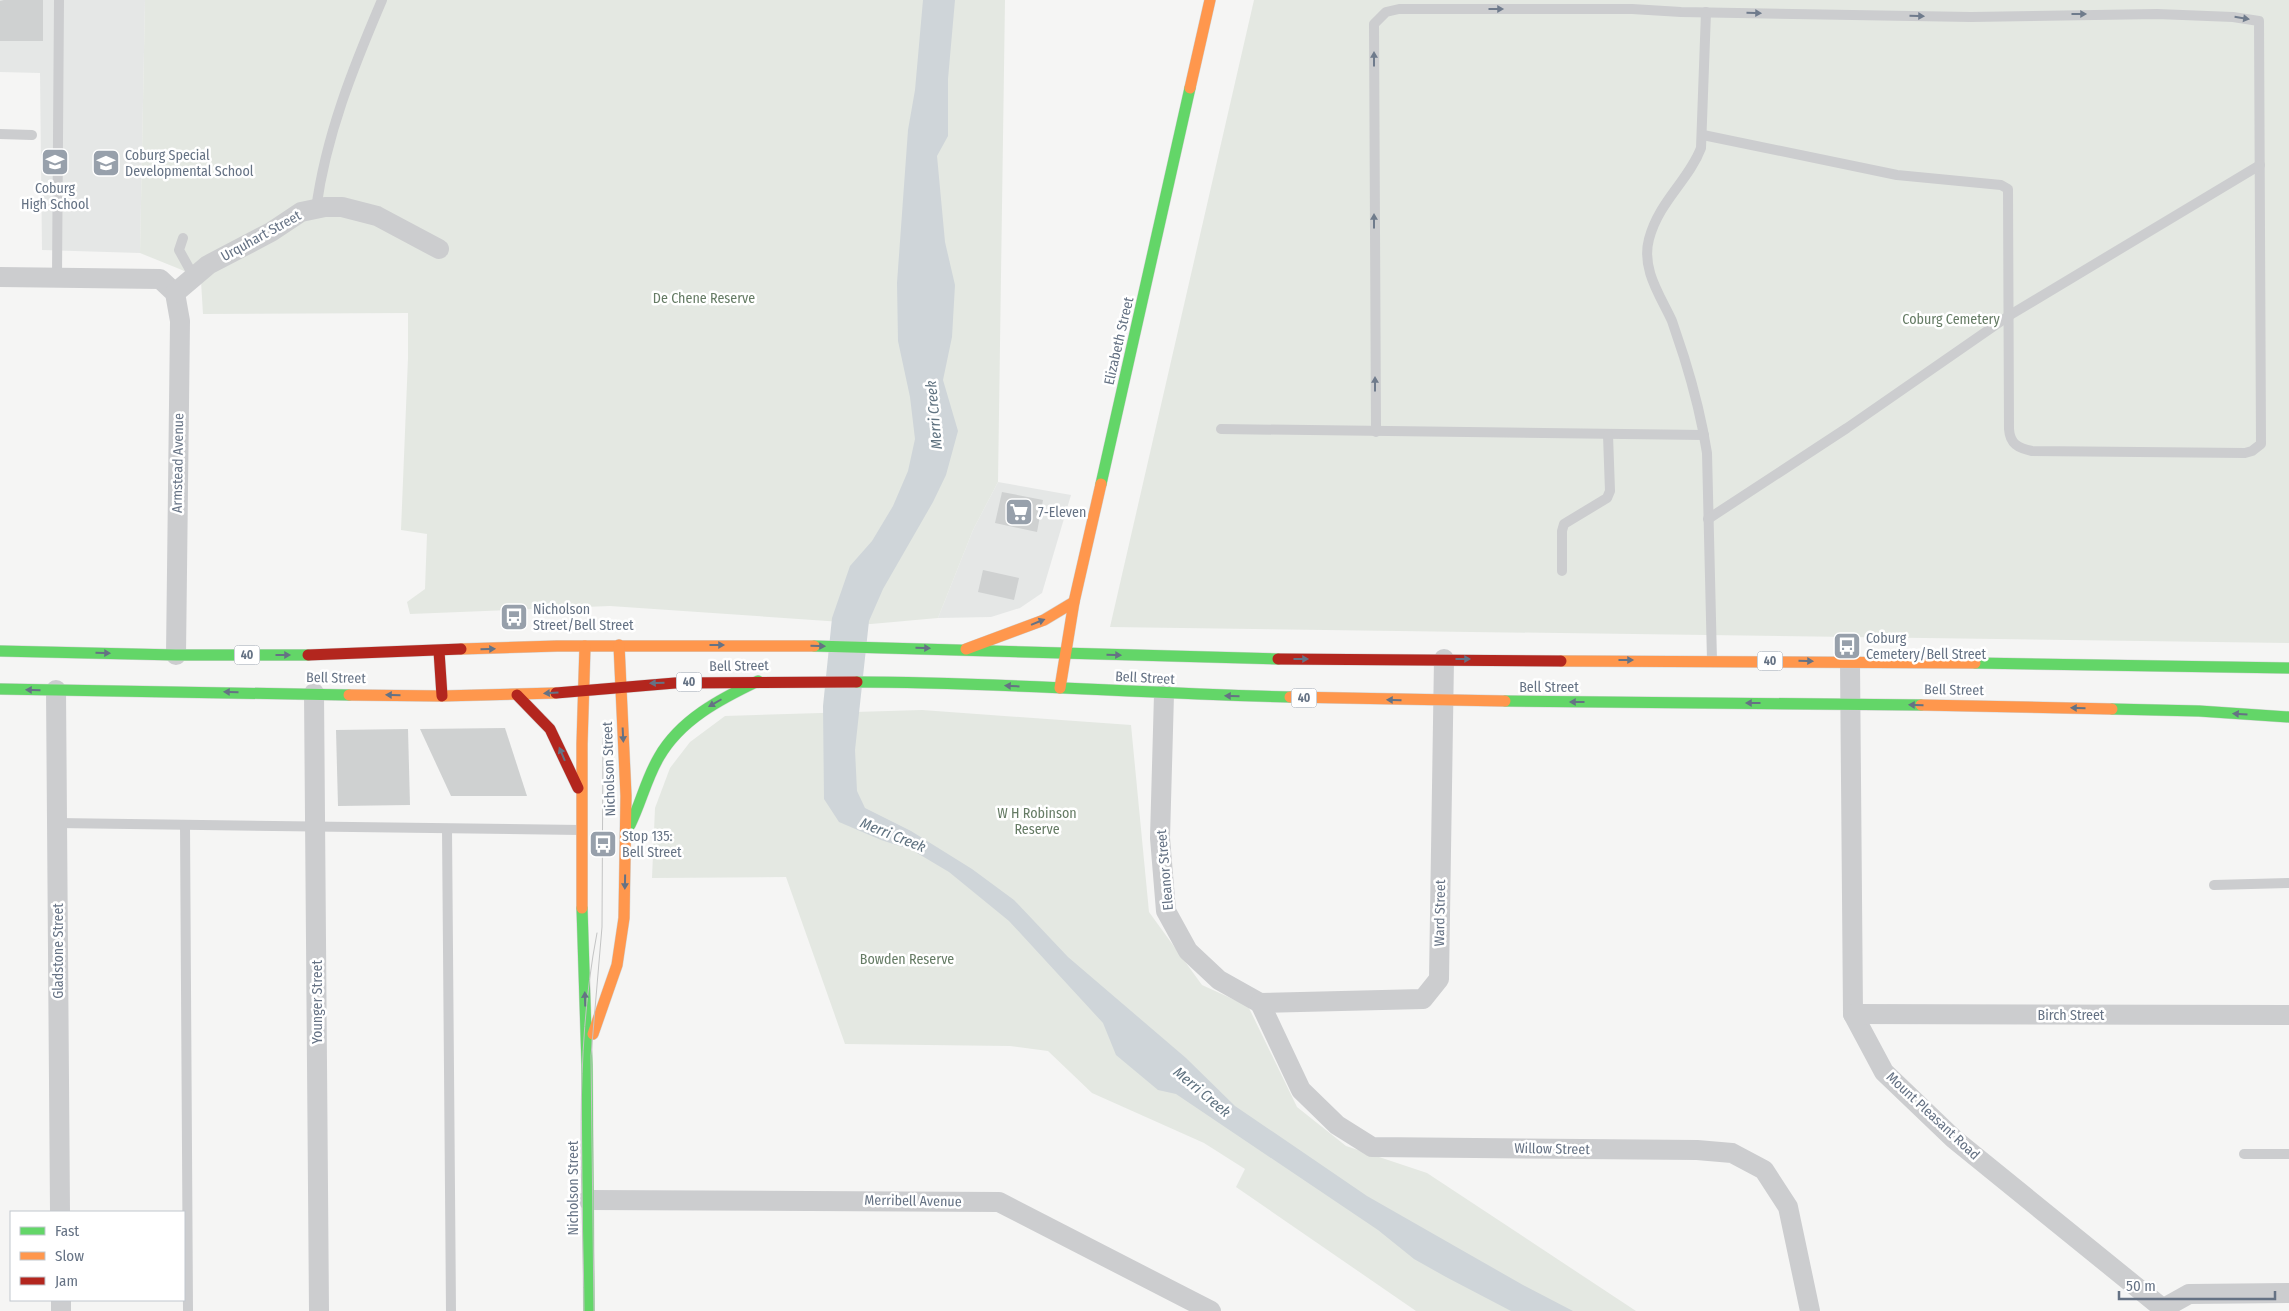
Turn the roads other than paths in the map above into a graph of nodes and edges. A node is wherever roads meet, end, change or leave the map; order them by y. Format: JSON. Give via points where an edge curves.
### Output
{"nodes":[{"id":1,"x":59,"y":0,"type":"edge"},
{"id":2,"x":382,"y":0,"type":"edge"},
{"id":3,"x":1210,"y":0,"type":"edge"},
{"id":4,"x":1706,"y":12,"type":"junction"},
{"id":5,"x":0,"y":134,"type":"edge"},
{"id":6,"x":32,"y":135,"type":"dead end"},
{"id":7,"x":1703,"y":135,"type":"junction"},
{"id":8,"x":2260,"y":164,"type":"junction"},
{"id":9,"x":316,"y":209,"type":"junction"},
{"id":10,"x":183,"y":238,"type":"dead end"},
{"id":11,"x":439,"y":249,"type":"dead end"},
{"id":12,"x":0,"y":277,"type":"edge"},
{"id":13,"x":194,"y":277,"type":"junction"},
{"id":14,"x":57,"y":278,"type":"junction"},
{"id":15,"x":175,"y":293,"type":"junction"},
{"id":16,"x":2010,"y":315,"type":"junction"},
{"id":17,"x":1221,"y":429,"type":"dead end"},
{"id":18,"x":1376,"y":432,"type":"junction"},
{"id":19,"x":1608,"y":435,"type":"junction"},
{"id":20,"x":1704,"y":435,"type":"junction"},
{"id":21,"x":1708,"y":519,"type":"junction"},
{"id":22,"x":1562,"y":571,"type":"dead end"},
{"id":23,"x":1074,"y":602,"type":"junction"},
{"id":24,"x":619,"y":645,"type":"junction"},
{"id":25,"x":585,"y":646,"type":"junction"},
{"id":26,"x":966,"y":649,"type":"junction"},
{"id":27,"x":0,"y":651,"type":"edge"},
{"id":28,"x":439,"y":651,"type":"junction"},
{"id":29,"x":1066,"y":654,"type":"junction"},
{"id":30,"x":176,"y":655,"type":"junction"},
{"id":31,"x":1444,"y":659,"type":"junction"},
{"id":32,"x":1712,"y":660,"type":"junction"},
{"id":33,"x":1850,"y":662,"type":"junction"},
{"id":34,"x":2289,"y":668,"type":"edge"},
{"id":35,"x":758,"y":681,"type":"junction"},
{"id":36,"x":620,"y":687,"type":"junction"},
{"id":37,"x":1060,"y":688,"type":"junction"},
{"id":38,"x":0,"y":689,"type":"edge"},
{"id":39,"x":56,"y":690,"type":"junction"},
{"id":40,"x":584,"y":690,"type":"junction"},
{"id":41,"x":314,"y":693,"type":"junction"},
{"id":42,"x":1164,"y":694,"type":"junction"},
{"id":43,"x":517,"y":695,"type":"junction"},
{"id":44,"x":442,"y":696,"type":"junction"},
{"id":45,"x":1443,"y":701,"type":"junction"},
{"id":46,"x":1849,"y":703,"type":"junction"},
{"id":47,"x":2289,"y":717,"type":"edge"},
{"id":48,"x":582,"y":799,"type":"junction"},
{"id":49,"x":57,"y":823,"type":"junction"},
{"id":50,"x":185,"y":826,"type":"junction"},
{"id":51,"x":316,"y":828,"type":"junction"},
{"id":52,"x":447,"y":829,"type":"junction"},
{"id":53,"x":582,"y":830,"type":"junction"},
{"id":54,"x":626,"y":833,"type":"junction"},
{"id":55,"x":2289,"y":883,"type":"edge"},
{"id":56,"x":2214,"y":885,"type":"dead end"},
{"id":57,"x":1260,"y":1003,"type":"junction"},
{"id":58,"x":1853,"y":1014,"type":"junction"},
{"id":59,"x":2289,"y":1015,"type":"edge"},
{"id":60,"x":587,"y":1065,"type":"junction"},
{"id":61,"x":2244,"y":1154,"type":"dead end"},
{"id":62,"x":2289,"y":1154,"type":"edge"},
{"id":63,"x":588,"y":1200,"type":"junction"},
{"id":64,"x":60,"y":1211,"type":"edge"},
{"id":65,"x":2289,"y":1293,"type":"edge"},
{"id":66,"x":2165,"y":1310,"type":"edge"},
{"id":67,"x":188,"y":1311,"type":"edge"},
{"id":68,"x":319,"y":1311,"type":"edge"},
{"id":69,"x":451,"y":1311,"type":"edge"},
{"id":70,"x":589,"y":1311,"type":"edge"},
{"id":71,"x":1211,"y":1311,"type":"edge"},
{"id":72,"x":1810,"y":1311,"type":"edge"}],
"edges":[{"from":1,"to":14,"type":"lane"},
{"from":2,"to":9,"type":"lane","via":[[349,77],[320,181]]},
{"from":3,"to":23,"type":"main road","name":"Elizabeth Street"},
{"from":4,"to":7,"type":"lane"},
{"from":4,"to":8,"type":"lane","one_way":true,"via":[[1971,17],[2157,14],[2259,21]]},
{"from":18,"to":4,"type":"lane","one_way":true,"via":[[1374,24],[1379,17],[1399,9]]},
{"from":5,"to":6,"type":"lane"},
{"from":7,"to":16,"type":"lane","via":[[1897,175],[2005,186],[2010,194]]},
{"from":7,"to":20,"type":"lane","via":[[1698,157],[1666,200],[1647,251],[1650,273],[1672,322]]},
{"from":8,"to":16,"type":"lane"},
{"from":8,"to":16,"type":"lane","via":[[2262,438],[2261,444],[2252,451],[2032,451],[2019,448],[2009,437]]},
{"from":9,"to":11,"type":"street","name":"Urquhart Street","via":[[342,207],[377,216]]},
{"from":9,"to":13,"type":"street","name":"Urquhart Street","via":[[301,212],[271,232],[208,265]]},
{"from":10,"to":13,"type":"lane","via":[[179,250]]},
{"from":12,"to":14,"type":"street"},
{"from":13,"to":15,"type":"street","name":"Urquhart Street"},
{"from":14,"to":15,"type":"street","via":[[160,278]]},
{"from":15,"to":30,"type":"street","name":"Armstead Avenue","via":[[180,322]]},
{"from":16,"to":21,"type":"lane"},
{"from":17,"to":18,"type":"lane"},
{"from":18,"to":19,"type":"lane"},
{"from":19,"to":20,"type":"lane"},
{"from":19,"to":22,"type":"lane","via":[[1610,491],[1606,498],[1564,524]]},
{"from":20,"to":21,"type":"lane"},
{"from":21,"to":32,"type":"lane"},
{"from":26,"to":23,"type":"main road","one_way":true,"via":[[1044,620]]},
{"from":23,"to":29,"type":"main road","name":"Elizabeth Street"},
{"from":24,"to":25,"type":"main road","name":"Bell Street","number":"40"},
{"from":24,"to":26,"type":"main road","name":"Bell Street","number":"40","one_way":true},
{"from":24,"to":36,"type":"main road","name":"Nicholson Street"},
{"from":28,"to":25,"type":"main road","name":"Bell Street","number":"40","one_way":true},
{"from":25,"to":40,"type":"main road","name":"Nicholson Street"},
{"from":26,"to":29,"type":"main road","name":"Bell Street","number":"40"},
{"from":27,"to":30,"type":"main road","name":"Bell Street","number":"40","one_way":true},
{"from":30,"to":28,"type":"main road","name":"Bell Street","number":"40","one_way":true},
{"from":28,"to":44,"type":"main road"},
{"from":29,"to":31,"type":"main road","name":"Bell Street","number":"40","one_way":true,"via":[[1252,659]]},
{"from":29,"to":37,"type":"main road","name":"Elizabeth Street"},
{"from":31,"to":32,"type":"main road","name":"Bell Street","number":"40","one_way":true},
{"from":31,"to":45,"type":"street","name":"Ward Street"},
{"from":32,"to":33,"type":"main road","name":"Bell Street","number":"40","one_way":true},
{"from":33,"to":34,"type":"main road","name":"Bell Street","number":"40"},
{"from":33,"to":46,"type":"street","name":"Mount Pleasant Road"},
{"from":35,"to":36,"type":"main road","name":"Bell Street","number":"40","one_way":true},
{"from":37,"to":35,"type":"main road","name":"Bell Street","number":"40","one_way":true},
{"from":35,"to":54,"type":"main road","one_way":true,"via":[[715,701],[676,733],[660,754],[649,776],[641,806]]},
{"from":36,"to":40,"type":"main road","name":"Bell Street","number":"40"},
{"from":36,"to":54,"type":"main road","name":"Nicholson Street","one_way":true},
{"from":37,"to":42,"type":"main road","name":"Bell Street","number":"40"},
{"from":39,"to":38,"type":"main road","name":"Bell Street","number":"40","one_way":true},
{"from":41,"to":39,"type":"main road","name":"Bell Street","number":"40","one_way":true},
{"from":39,"to":49,"type":"street","name":"Gladstone Street"},
{"from":40,"to":43,"type":"main road","name":"Bell Street","number":"40","one_way":true},
{"from":40,"to":48,"type":"main road","name":"Nicholson Street"},
{"from":44,"to":41,"type":"main road","name":"Bell Street","number":"40","one_way":true},
{"from":41,"to":51,"type":"street","name":"Younger Street"},
{"from":45,"to":42,"type":"main road","name":"Bell Street","number":"40","one_way":true},
{"from":42,"to":57,"type":"street","name":"Eleanor Street","via":[[1160,838],[1166,911],[1188,951],[1220,980]]},
{"from":43,"to":44,"type":"main road","name":"Bell Street","number":"40"},
{"from":48,"to":43,"type":"main road","one_way":true,"via":[[550,729]]},
{"from":46,"to":45,"type":"main road","name":"Bell Street","number":"40","one_way":true},
{"from":45,"to":57,"type":"street","name":"Ward Street","via":[[1438,979],[1423,999]]},
{"from":47,"to":46,"type":"main road","name":"Bell Street","number":"40","one_way":true,"via":[[2199,711]]},
{"from":46,"to":58,"type":"street","name":"Mount Pleasant Road"},
{"from":48,"to":53,"type":"main road","name":"Nicholson Street"},
{"from":49,"to":50,"type":"lane"},
{"from":49,"to":64,"type":"street","name":"Gladstone Street"},
{"from":50,"to":51,"type":"lane"},
{"from":50,"to":67,"type":"lane"},
{"from":51,"to":52,"type":"lane"},
{"from":51,"to":68,"type":"street","name":"Younger Street"},
{"from":52,"to":53,"type":"lane"},
{"from":52,"to":69,"type":"lane"},
{"from":60,"to":53,"type":"main road","name":"Nicholson Street","one_way":true},
{"from":54,"to":60,"type":"main road","name":"Nicholson Street","one_way":true,"via":[[622,939],[617,965],[590,1042]]},
{"from":55,"to":56,"type":"lane"},
{"from":57,"to":72,"type":"street","name":"Willow Street","via":[[1301,1090],[1338,1125],[1372,1147],[1697,1150],[1732,1153],[1764,1170],[1788,1207]]},
{"from":58,"to":59,"type":"street","name":"Birch Street"},
{"from":58,"to":66,"type":"street","name":"Mount Pleasant Road","via":[[1884,1072],[1954,1139]]},
{"from":60,"to":63,"type":"main road","name":"Nicholson Street"},
{"from":61,"to":62,"type":"lane"},
{"from":63,"to":70,"type":"main road","name":"Nicholson Street"},
{"from":63,"to":71,"type":"street","name":"Merribell Avenue","via":[[999,1202]]},
{"from":65,"to":66,"type":"street","via":[[2189,1294]]}]}
